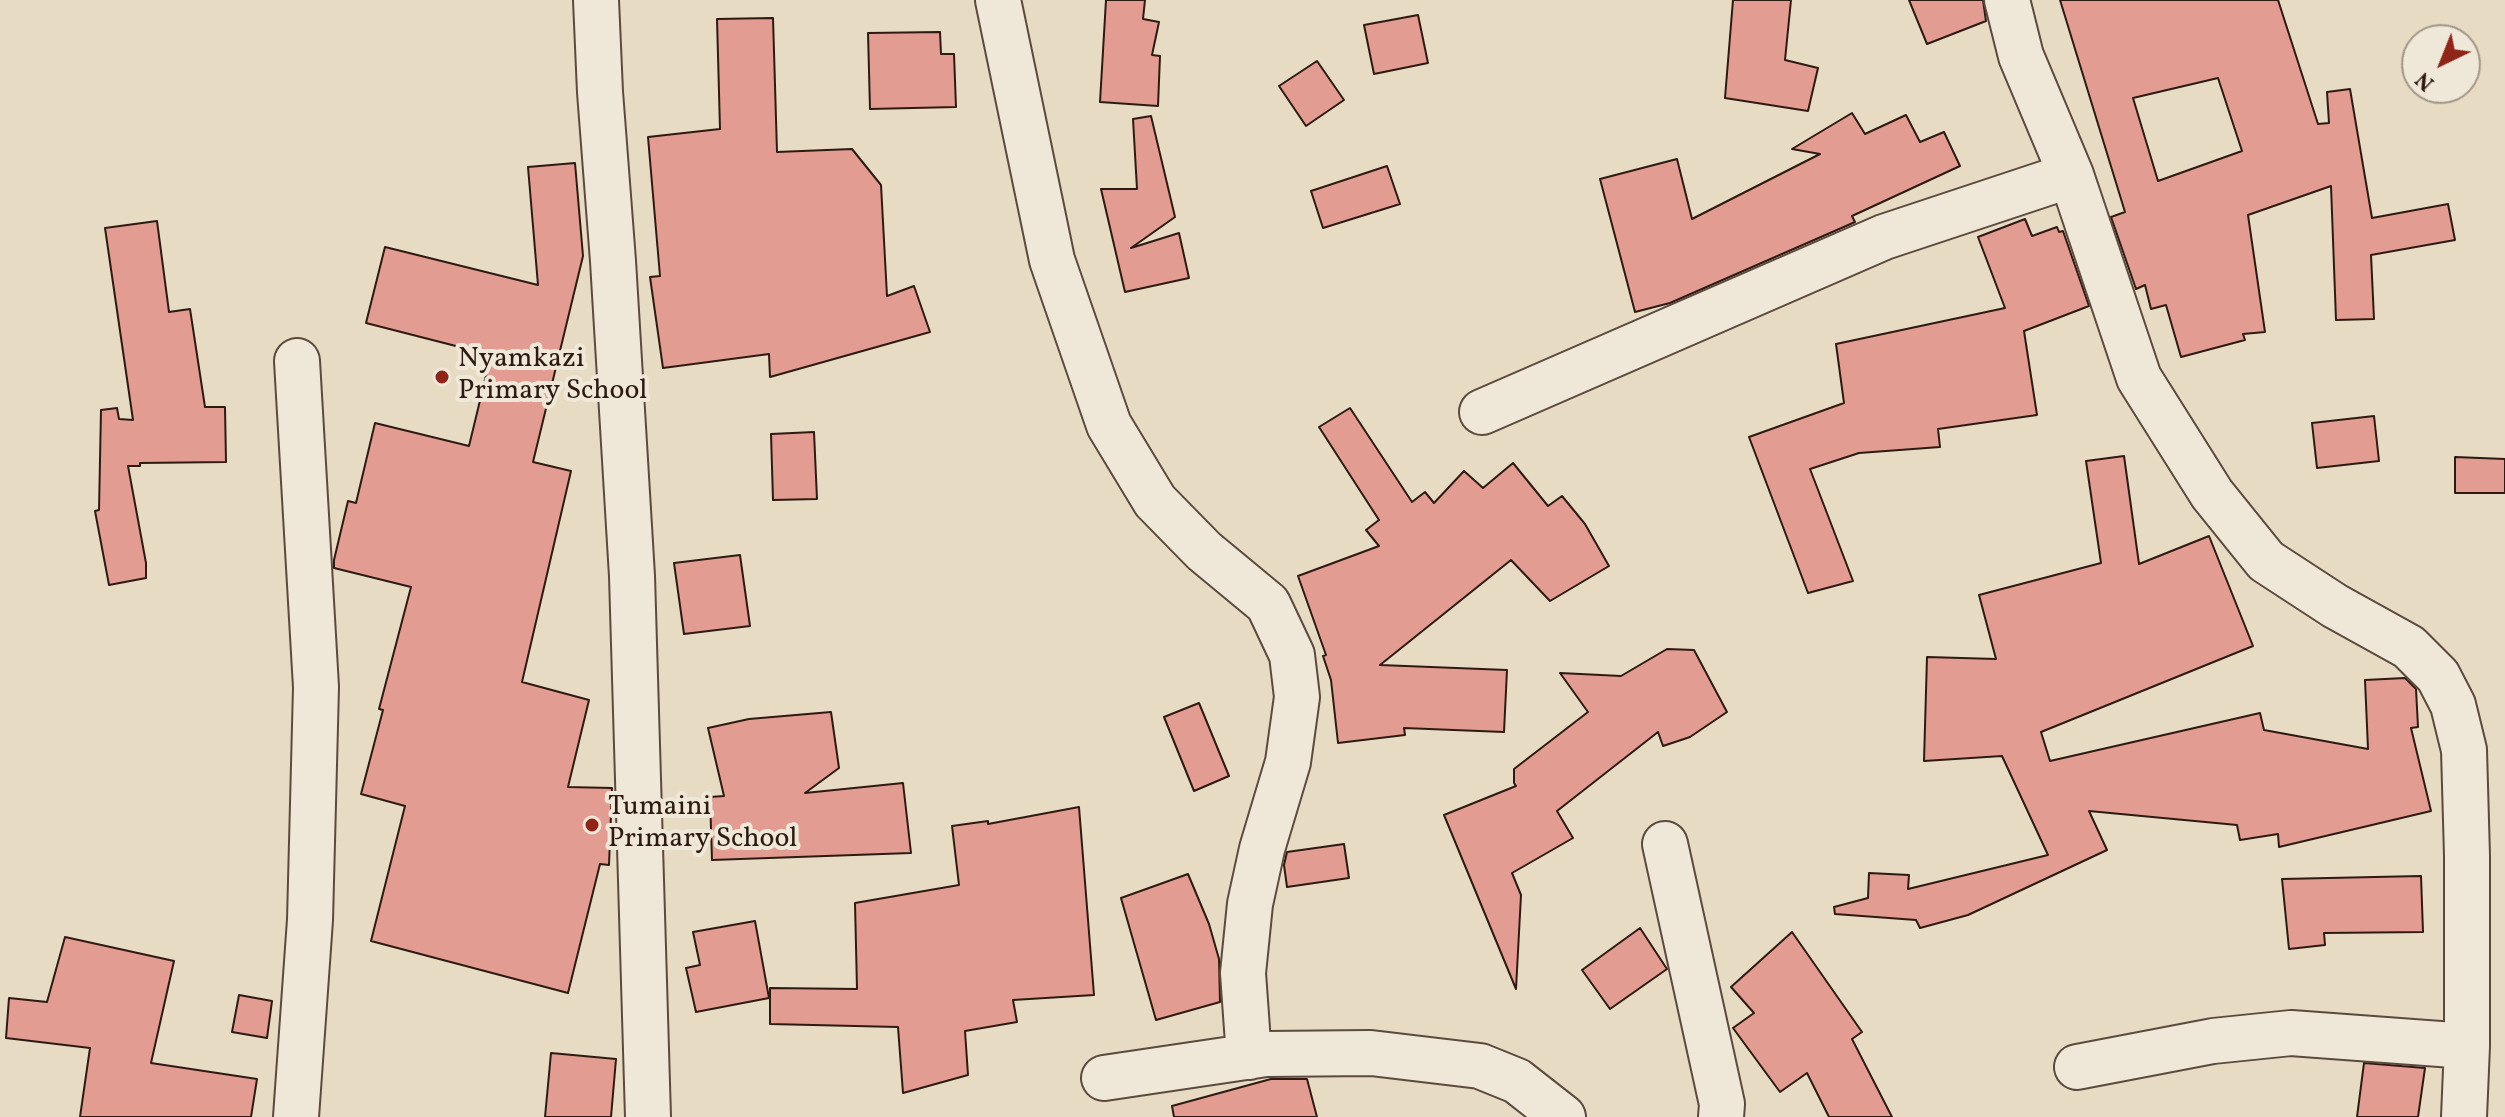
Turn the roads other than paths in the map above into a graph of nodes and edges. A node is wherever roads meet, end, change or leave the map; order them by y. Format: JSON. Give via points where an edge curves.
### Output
{"nodes":[{"id":1,"x":596,"y":0,"type":"edge"},
{"id":2,"x":998,"y":0,"type":"edge"},
{"id":3,"x":2007,"y":0,"type":"edge"},
{"id":4,"x":2071,"y":175,"type":"junction"},
{"id":5,"x":297,"y":361,"type":"dead end"},
{"id":6,"x":1482,"y":412,"type":"dead end"},
{"id":7,"x":1665,"y":844,"type":"dead end"},
{"id":8,"x":2467,"y":1046,"type":"junction"},
{"id":9,"x":1249,"y":1057,"type":"junction"},
{"id":10,"x":2077,"y":1067,"type":"dead end"},
{"id":11,"x":1104,"y":1078,"type":"dead end"},
{"id":12,"x":296,"y":1117,"type":"edge"},
{"id":13,"x":648,"y":1117,"type":"edge"},
{"id":14,"x":1563,"y":1117,"type":"edge"},
{"id":15,"x":1721,"y":1117,"type":"edge"},
{"id":16,"x":2464,"y":1117,"type":"edge"}],
"edges":[{"from":1,"to":13,"type":"street","via":[[632,576]]},
{"from":2,"to":9,"type":"street","via":[[1052,260],[1109,425],[1155,501],[1268,604],[1292,655],[1297,697],[1288,762],[1250,904],[1243,973]]},
{"from":3,"to":4,"type":"street","via":[[2021,56]]},
{"from":4,"to":6,"type":"street","via":[[1884,237]]},
{"from":4,"to":8,"type":"street","via":[[2139,378],[2212,494],[2266,561],[2409,647],[2438,676],[2453,705],[2464,750]]},
{"from":5,"to":12,"type":"street","via":[[316,687],[310,920]]},
{"from":7,"to":15,"type":"street"},
{"from":8,"to":10,"type":"street","via":[[2291,1033],[2213,1041]]},
{"from":8,"to":16,"type":"street"},
{"from":9,"to":11,"type":"street"},
{"from":9,"to":14,"type":"street","via":[[1371,1053],[1480,1066],[1517,1081]]}]}
